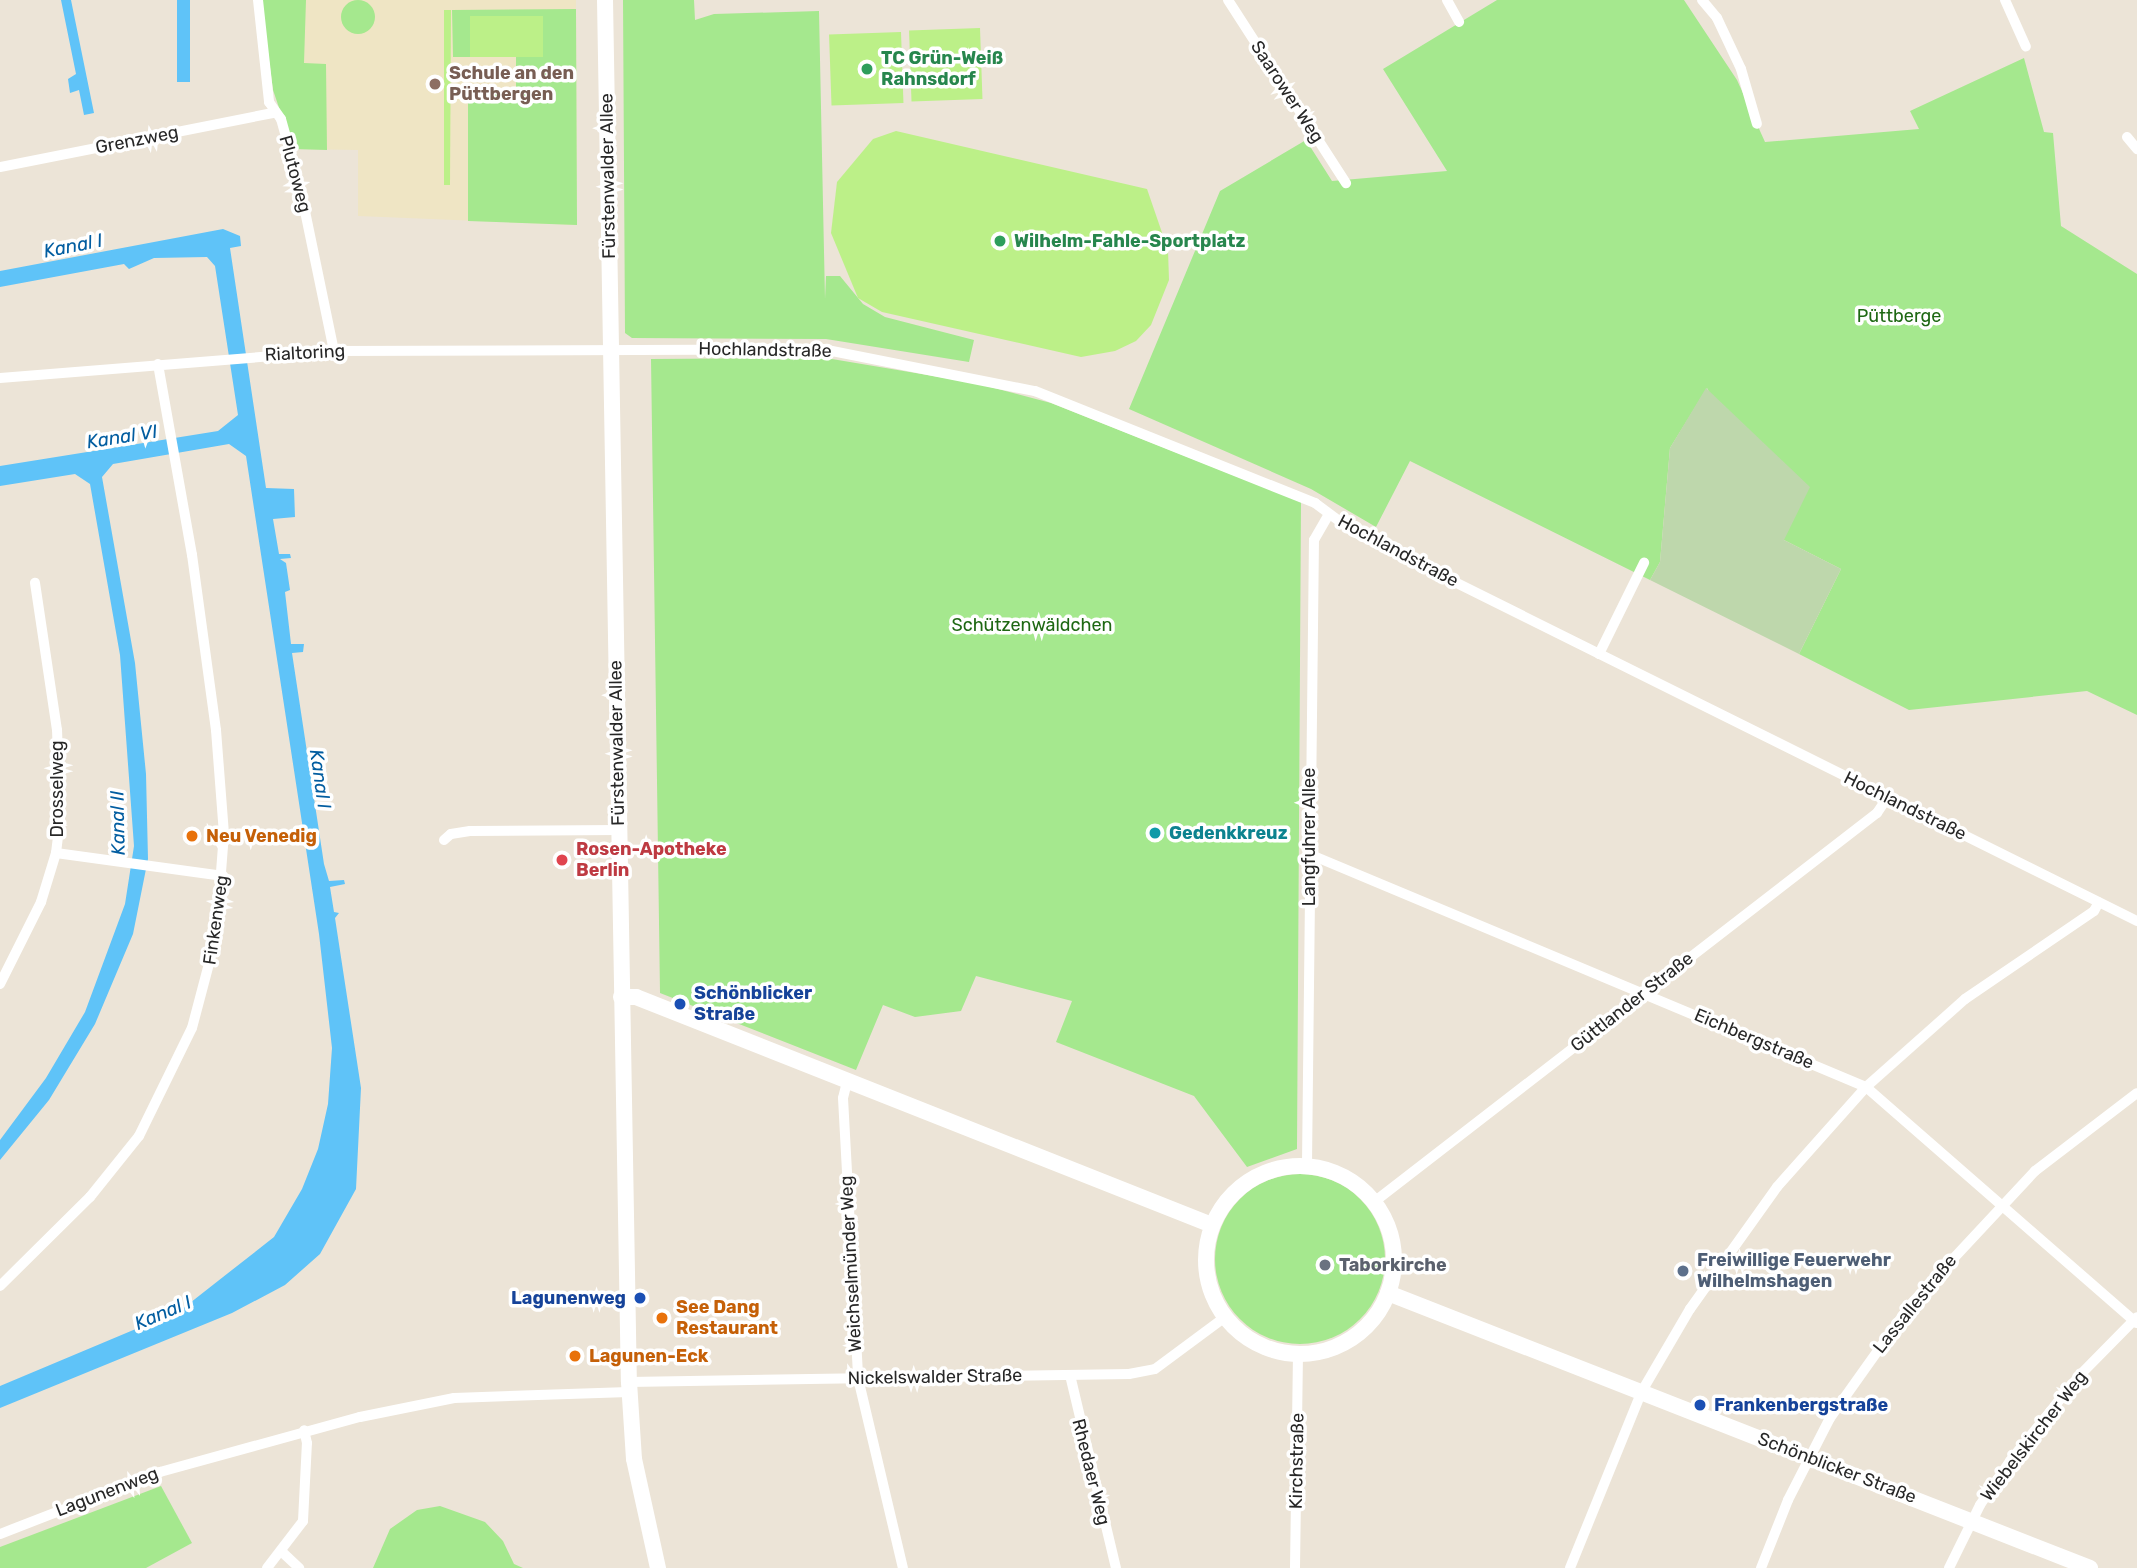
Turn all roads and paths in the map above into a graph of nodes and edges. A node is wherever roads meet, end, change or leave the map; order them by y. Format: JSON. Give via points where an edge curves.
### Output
{"nodes":[{"id":1,"x":258,"y":0,"type":"edge"},
{"id":2,"x":605,"y":0,"type":"edge"},
{"id":3,"x":1228,"y":0,"type":"edge"},
{"id":4,"x":1447,"y":0,"type":"edge"},
{"id":5,"x":1702,"y":0,"type":"edge"},
{"id":6,"x":2005,"y":0,"type":"edge"},
{"id":7,"x":1459,"y":22,"type":"dead end"},
{"id":8,"x":2026,"y":47,"type":"dead end"},
{"id":9,"x":273,"y":113,"type":"junction"},
{"id":10,"x":1757,"y":124,"type":"dead end"},
{"id":11,"x":2127,"y":137,"type":"dead end"},
{"id":12,"x":2137,"y":149,"type":"edge"},
{"id":13,"x":0,"y":167,"type":"edge"},
{"id":14,"x":1346,"y":183,"type":"dead end"},
{"id":15,"x":611,"y":347,"type":"junction"},
{"id":16,"x":334,"y":351,"type":"junction"},
{"id":17,"x":158,"y":364,"type":"junction"},
{"id":18,"x":0,"y":378,"type":"edge"},
{"id":19,"x":1329,"y":514,"type":"junction"},
{"id":20,"x":1644,"y":564,"type":"dead end"},
{"id":21,"x":35,"y":583,"type":"dead end"},
{"id":22,"x":1599,"y":654,"type":"junction"},
{"id":23,"x":1886,"y":798,"type":"junction"},
{"id":24,"x":619,"y":830,"type":"junction"},
{"id":25,"x":444,"y":840,"type":"dead end"},
{"id":26,"x":57,"y":853,"type":"junction"},
{"id":27,"x":1309,"y":854,"type":"junction"},
{"id":28,"x":223,"y":876,"type":"junction"},
{"id":29,"x":2099,"y":902,"type":"junction"},
{"id":30,"x":2137,"y":921,"type":"edge"},
{"id":31,"x":0,"y":984,"type":"edge"},
{"id":32,"x":1644,"y":993,"type":"junction"},
{"id":33,"x":621,"y":997,"type":"junction"},
{"id":34,"x":847,"y":1082,"type":"junction"},
{"id":35,"x":1866,"y":1087,"type":"junction"},
{"id":36,"x":2137,"y":1093,"type":"edge"},
{"id":37,"x":1307,"y":1164,"type":"junction"},
{"id":38,"x":1374,"y":1202,"type":"junction"},
{"id":39,"x":2001,"y":1203,"type":"junction"},
{"id":40,"x":1212,"y":1225,"type":"junction"},
{"id":41,"x":0,"y":1286,"type":"edge"},
{"id":42,"x":1388,"y":1293,"type":"junction"},
{"id":43,"x":1224,"y":1318,"type":"junction"},
{"id":44,"x":2136,"y":1320,"type":"edge"},
{"id":45,"x":1298,"y":1355,"type":"junction"},
{"id":46,"x":1070,"y":1375,"type":"junction"},
{"id":47,"x":858,"y":1378,"type":"junction"},
{"id":48,"x":629,"y":1387,"type":"junction"},
{"id":49,"x":1642,"y":1391,"type":"junction"},
{"id":50,"x":304,"y":1430,"type":"junction"},
{"id":51,"x":1810,"y":1457,"type":"junction"},
{"id":52,"x":1973,"y":1520,"type":"junction"},
{"id":53,"x":0,"y":1534,"type":"edge"},
{"id":54,"x":281,"y":1551,"type":"junction"},
{"id":55,"x":267,"y":1568,"type":"edge"},
{"id":56,"x":299,"y":1568,"type":"edge"},
{"id":57,"x":657,"y":1568,"type":"edge"},
{"id":58,"x":903,"y":1568,"type":"edge"},
{"id":59,"x":1116,"y":1568,"type":"edge"},
{"id":60,"x":1295,"y":1568,"type":"edge"},
{"id":61,"x":1570,"y":1568,"type":"edge"},
{"id":62,"x":1761,"y":1568,"type":"edge"},
{"id":63,"x":1949,"y":1568,"type":"edge"},
{"id":64,"x":2090,"y":1568,"type":"edge"}],
"edges":[{"from":1,"to":9,"type":"street","name":"Plutoweg"},
{"from":2,"to":15,"type":"street","name":"Fürstenwalder Allee"},
{"from":3,"to":14,"type":"street","name":"Saarower Weg"},
{"from":4,"to":7,"type":"street"},
{"from":5,"to":10,"type":"street","via":[[1717,18],[1741,69]]},
{"from":6,"to":8,"type":"street"},
{"from":9,"to":13,"type":"street","name":"Grenzweg"},
{"from":9,"to":16,"type":"street","name":"Plutoweg","via":[[281,120],[300,187]]},
{"from":11,"to":12,"type":"street"},
{"from":15,"to":16,"type":"street","name":"Rialtoring"},
{"from":15,"to":19,"type":"street","name":"Hochlandstraße","via":[[822,349],[1035,391],[1304,498]]},
{"from":15,"to":24,"type":"street","name":"Fürstenwalder Allee"},
{"from":16,"to":17,"type":"street","name":"Rialtoring"},
{"from":17,"to":18,"type":"street","name":"Rialtoring"},
{"from":17,"to":28,"type":"street","name":"Finkenweg","via":[[216,730]]},
{"from":19,"to":22,"type":"street","name":"Hochlandstraße","via":[[1353,532]]},
{"from":19,"to":27,"type":"street","name":"Langfuhrer Allee","via":[[1314,540]]},
{"from":20,"to":22,"type":"street"},
{"from":21,"to":26,"type":"street","name":"Drosselweg","via":[[60,756]]},
{"from":22,"to":23,"type":"street","name":"Hochlandstraße"},
{"from":23,"to":29,"type":"street","name":"Hochlandstraße"},
{"from":23,"to":32,"type":"street","name":"Güttlander Straße","via":[[1877,813]]},
{"from":24,"to":25,"type":"street","via":[[470,831]]},
{"from":24,"to":33,"type":"street","name":"Fürstenwalder Allee"},
{"from":26,"to":28,"type":"street"},
{"from":26,"to":31,"type":"street","name":"Drosselweg","via":[[30,927]]},
{"from":27,"to":32,"type":"street","name":"Eichbergstraße"},
{"from":27,"to":37,"type":"street","name":"Langfuhrer Allee"},
{"from":28,"to":41,"type":"street","name":"Finkenweg","via":[[216,937],[201,1003],[155,1110],[114,1171]]},
{"from":29,"to":30,"type":"street","name":"Hochlandstraße"},
{"from":29,"to":35,"type":"street","via":[[2094,911],[1965,999]]},
{"from":32,"to":35,"type":"street","name":"Eichbergstraße"},
{"from":32,"to":38,"type":"street","name":"Güttlander Straße"},
{"from":33,"to":34,"type":"street","via":[[636,997]]},
{"from":33,"to":48,"type":"street","name":"Fürstenwalder Allee"},
{"from":34,"to":40,"type":"street"},
{"from":34,"to":47,"type":"street","name":"Weichselmünder Weg","via":[[842,1098]]},
{"from":35,"to":39,"type":"street","name":"Eichbergstraße"},
{"from":35,"to":49,"type":"street","via":[[1747,1225]]},
{"from":36,"to":39,"type":"street","name":"Lassallestraße","via":[[2063,1147]]},
{"from":37,"to":38,"type":"street","via":[[1344,1177]]},
{"from":37,"to":40,"type":"street","via":[[1257,1175],[1222,1206]]},
{"from":38,"to":42,"type":"street","via":[[1391,1238],[1394,1272]]},
{"from":39,"to":44,"type":"street","name":"Eichbergstraße"},
{"from":39,"to":51,"type":"street","name":"Lassallestraße","via":[[1882,1341]]},
{"from":40,"to":43,"type":"street","via":[[1206,1268]]},
{"from":42,"to":45,"type":"street","via":[[1365,1329],[1327,1350]]},
{"from":42,"to":49,"type":"street","name":"Schönblicker Straße"},
{"from":43,"to":45,"type":"street","via":[[1260,1344]]},
{"from":43,"to":46,"type":"street","name":"Nickelswalder Straße","via":[[1155,1369]]},
{"from":44,"to":52,"type":"street","name":"Wiebelskircher Weg","via":[[2054,1406],[2010,1461]]},
{"from":45,"to":60,"type":"street","name":"Kirchstraße"},
{"from":46,"to":47,"type":"street","name":"Nickelswalder Straße"},
{"from":46,"to":59,"type":"street","name":"Rhedaer Weg"},
{"from":47,"to":48,"type":"street","name":"Nickelswalder Straße"},
{"from":47,"to":58,"type":"street","name":"Weichselmünder Weg"},
{"from":48,"to":50,"type":"street","name":"Lagunenweg","via":[[454,1398]]},
{"from":48,"to":57,"type":"street","name":"Fürstenwalder Allee","via":[[634,1459]]},
{"from":49,"to":51,"type":"street","name":"Schönblicker Straße"},
{"from":49,"to":61,"type":"street"},
{"from":50,"to":53,"type":"street","name":"Lagunenweg","via":[[160,1472]]},
{"from":50,"to":54,"type":"street","via":[[303,1521]]},
{"from":51,"to":52,"type":"street","name":"Schönblicker Straße"},
{"from":51,"to":62,"type":"street","name":"Lassallestraße"},
{"from":52,"to":63,"type":"street","name":"Wiebelskircher Weg"},
{"from":52,"to":64,"type":"street","name":"Schönblicker Straße"},
{"from":54,"to":55,"type":"street"},
{"from":54,"to":56,"type":"street"}]}
